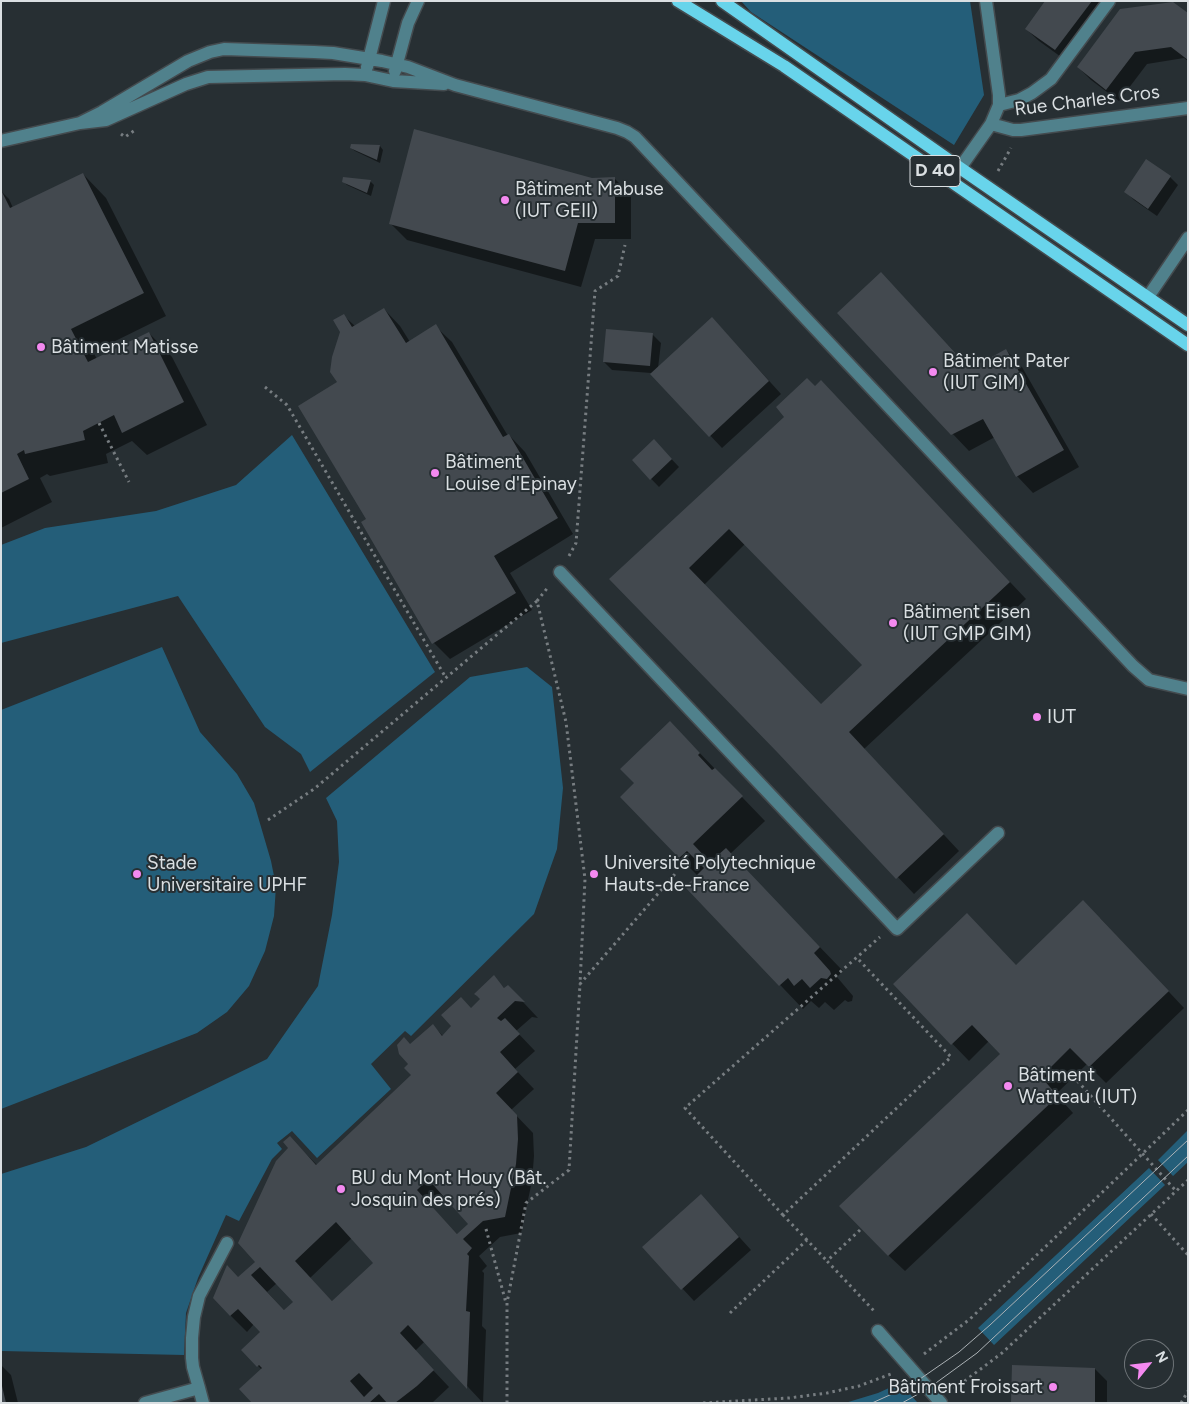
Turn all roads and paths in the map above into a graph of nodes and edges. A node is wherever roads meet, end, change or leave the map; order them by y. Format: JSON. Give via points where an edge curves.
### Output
{"nodes":[{"id":1,"x":384,"y":1,"type":"edge"},
{"id":2,"x":418,"y":1,"type":"edge"},
{"id":3,"x":678,"y":1,"type":"edge"},
{"id":4,"x":722,"y":1,"type":"edge"},
{"id":5,"x":986,"y":1,"type":"edge"},
{"id":6,"x":1109,"y":1,"type":"edge"},
{"id":7,"x":369,"y":58,"type":"junction"},
{"id":8,"x":398,"y":64,"type":"junction"},
{"id":9,"x":364,"y":75,"type":"junction"},
{"id":10,"x":393,"y":81,"type":"junction"},
{"id":11,"x":456,"y":85,"type":"junction"},
{"id":12,"x":998,"y":105,"type":"junction"},
{"id":13,"x":1188,"y":108,"type":"edge"},
{"id":14,"x":80,"y":123,"type":"junction"},
{"id":15,"x":991,"y":124,"type":"junction"},
{"id":16,"x":138,"y":128,"type":"dead end"},
{"id":17,"x":119,"y":133,"type":"dead end"},
{"id":18,"x":1,"y":141,"type":"edge"},
{"id":19,"x":960,"y":168,"type":"junction"},
{"id":20,"x":1188,"y":238,"type":"edge"},
{"id":21,"x":625,"y":245,"type":"dead end"},
{"id":22,"x":1148,"y":297,"type":"junction"},
{"id":23,"x":1188,"y":325,"type":"edge"},
{"id":24,"x":1188,"y":345,"type":"edge"},
{"id":25,"x":265,"y":387,"type":"dead end"},
{"id":26,"x":99,"y":423,"type":"dead end"},
{"id":27,"x":128,"y":482,"type":"dead end"},
{"id":28,"x":560,"y":572,"type":"junction"},
{"id":29,"x":537,"y":601,"type":"junction"},
{"id":30,"x":446,"y":678,"type":"junction"},
{"id":31,"x":1188,"y":689,"type":"edge"},
{"id":32,"x":268,"y":820,"type":"dead end"},
{"id":33,"x":998,"y":833,"type":"dead end"},
{"id":34,"x":675,"y":874,"type":"dead end"},
{"id":35,"x":893,"y":924,"type":"junction"},
{"id":36,"x":857,"y":958,"type":"junction"},
{"id":37,"x":580,"y":984,"type":"junction"},
{"id":38,"x":1073,"y":1076,"type":"dead end"},
{"id":39,"x":1188,"y":1110,"type":"edge"},
{"id":40,"x":1142,"y":1154,"type":"junction"},
{"id":41,"x":1188,"y":1180,"type":"edge"},
{"id":42,"x":1176,"y":1190,"type":"junction"},
{"id":43,"x":1151,"y":1214,"type":"junction"},
{"id":44,"x":783,"y":1215,"type":"junction"},
{"id":45,"x":486,"y":1229,"type":"dead end"},
{"id":46,"x":860,"y":1230,"type":"dead end"},
{"id":47,"x":807,"y":1240,"type":"junction"},
{"id":48,"x":227,"y":1243,"type":"dead end"},
{"id":49,"x":1188,"y":1255,"type":"edge"},
{"id":50,"x":827,"y":1261,"type":"junction"},
{"id":51,"x":507,"y":1303,"type":"junction"},
{"id":52,"x":730,"y":1313,"type":"dead end"},
{"id":53,"x":879,"y":1324,"type":"joint"},
{"id":54,"x":908,"y":1365,"type":"junction"},
{"id":55,"x":199,"y":1388,"type":"junction"},
{"id":56,"x":1188,"y":1391,"type":"edge"},
{"id":57,"x":940,"y":1401,"type":"edge"},
{"id":58,"x":146,"y":1403,"type":"edge"},
{"id":59,"x":203,"y":1403,"type":"edge"},
{"id":60,"x":507,"y":1403,"type":"edge"},
{"id":61,"x":703,"y":1403,"type":"edge"},
{"id":62,"x":1181,"y":1403,"type":"edge"}],
"edges":[{"from":1,"to":7,"type":"street"},
{"from":2,"to":8,"type":"street","via":[[408,23]]},
{"from":3,"to":24,"type":"main road","number":"D 40","via":[[784,66]]},
{"from":4,"to":19,"type":"main road","number":"D 40"},
{"from":5,"to":12,"type":"street","name":"Rue Charles Cros"},
{"from":6,"to":12,"type":"street","via":[[1051,78],[1019,100]]},
{"from":7,"to":8,"type":"street"},
{"from":7,"to":9,"type":"street"},
{"from":7,"to":14,"type":"street","via":[[298,51],[224,49],[210,52],[188,61]]},
{"from":8,"to":10,"type":"street"},
{"from":8,"to":11,"type":"street"},
{"from":9,"to":10,"type":"street"},
{"from":9,"to":14,"type":"street","via":[[208,77],[106,120]]},
{"from":10,"to":11,"type":"street"},
{"from":11,"to":31,"type":"street","via":[[617,128],[635,137],[1133,666],[1150,680]]},
{"from":12,"to":15,"type":"street","name":"Rue Charles Cros"},
{"from":13,"to":15,"type":"street","name":"Rue Charles Cros","via":[[1021,130]]},
{"from":14,"to":18,"type":"street"},
{"from":15,"to":19,"type":"street","name":"Rue Charles Cros"},
{"from":16,"to":17,"type":"path","via":[[124,137]]},
{"from":19,"to":22,"type":"main road","number":"D 40"},
{"from":20,"to":22,"type":"street"},
{"from":21,"to":28,"type":"path","via":[[618,276],[595,291],[576,543]]},
{"from":22,"to":23,"type":"main road","number":"D 40"},
{"from":25,"to":30,"type":"path","via":[[287,405]]},
{"from":26,"to":27,"type":"path"},
{"from":28,"to":29,"type":"path"},
{"from":28,"to":35,"type":"street"},
{"from":29,"to":30,"type":"path"},
{"from":29,"to":37,"type":"path","via":[[566,722],[586,879]]},
{"from":30,"to":32,"type":"path","via":[[314,789]]},
{"from":33,"to":35,"type":"street","via":[[897,929]]},
{"from":34,"to":37,"type":"path"},
{"from":35,"to":36,"type":"path"},
{"from":36,"to":44,"type":"path","via":[[950,1058]]},
{"from":36,"to":44,"type":"path","via":[[685,1108]]},
{"from":37,"to":51,"type":"path","via":[[568,1170],[526,1204]]},
{"from":38,"to":40,"type":"path"},
{"from":39,"to":40,"type":"path"},
{"from":40,"to":42,"type":"path"},
{"from":40,"to":54,"type":"path","via":[[970,1319]]},
{"from":41,"to":42,"type":"path"},
{"from":42,"to":43,"type":"path"},
{"from":43,"to":49,"type":"path"},
{"from":43,"to":57,"type":"path","via":[[1002,1353]]},
{"from":44,"to":47,"type":"path"},
{"from":45,"to":51,"type":"path"},
{"from":46,"to":50,"type":"path"},
{"from":47,"to":50,"type":"path"},
{"from":47,"to":52,"type":"path"},
{"from":48,"to":55,"type":"street","via":[[199,1296],[194,1316],[192,1358]]},
{"from":50,"to":53,"type":"path"},
{"from":51,"to":60,"type":"path"},
{"from":53,"to":54,"type":"street"},
{"from":54,"to":57,"type":"street"},
{"from":54,"to":61,"type":"path","via":[[883,1378],[827,1393]]},
{"from":55,"to":58,"type":"street"},
{"from":55,"to":59,"type":"street"},
{"from":56,"to":62,"type":"path"}]}
